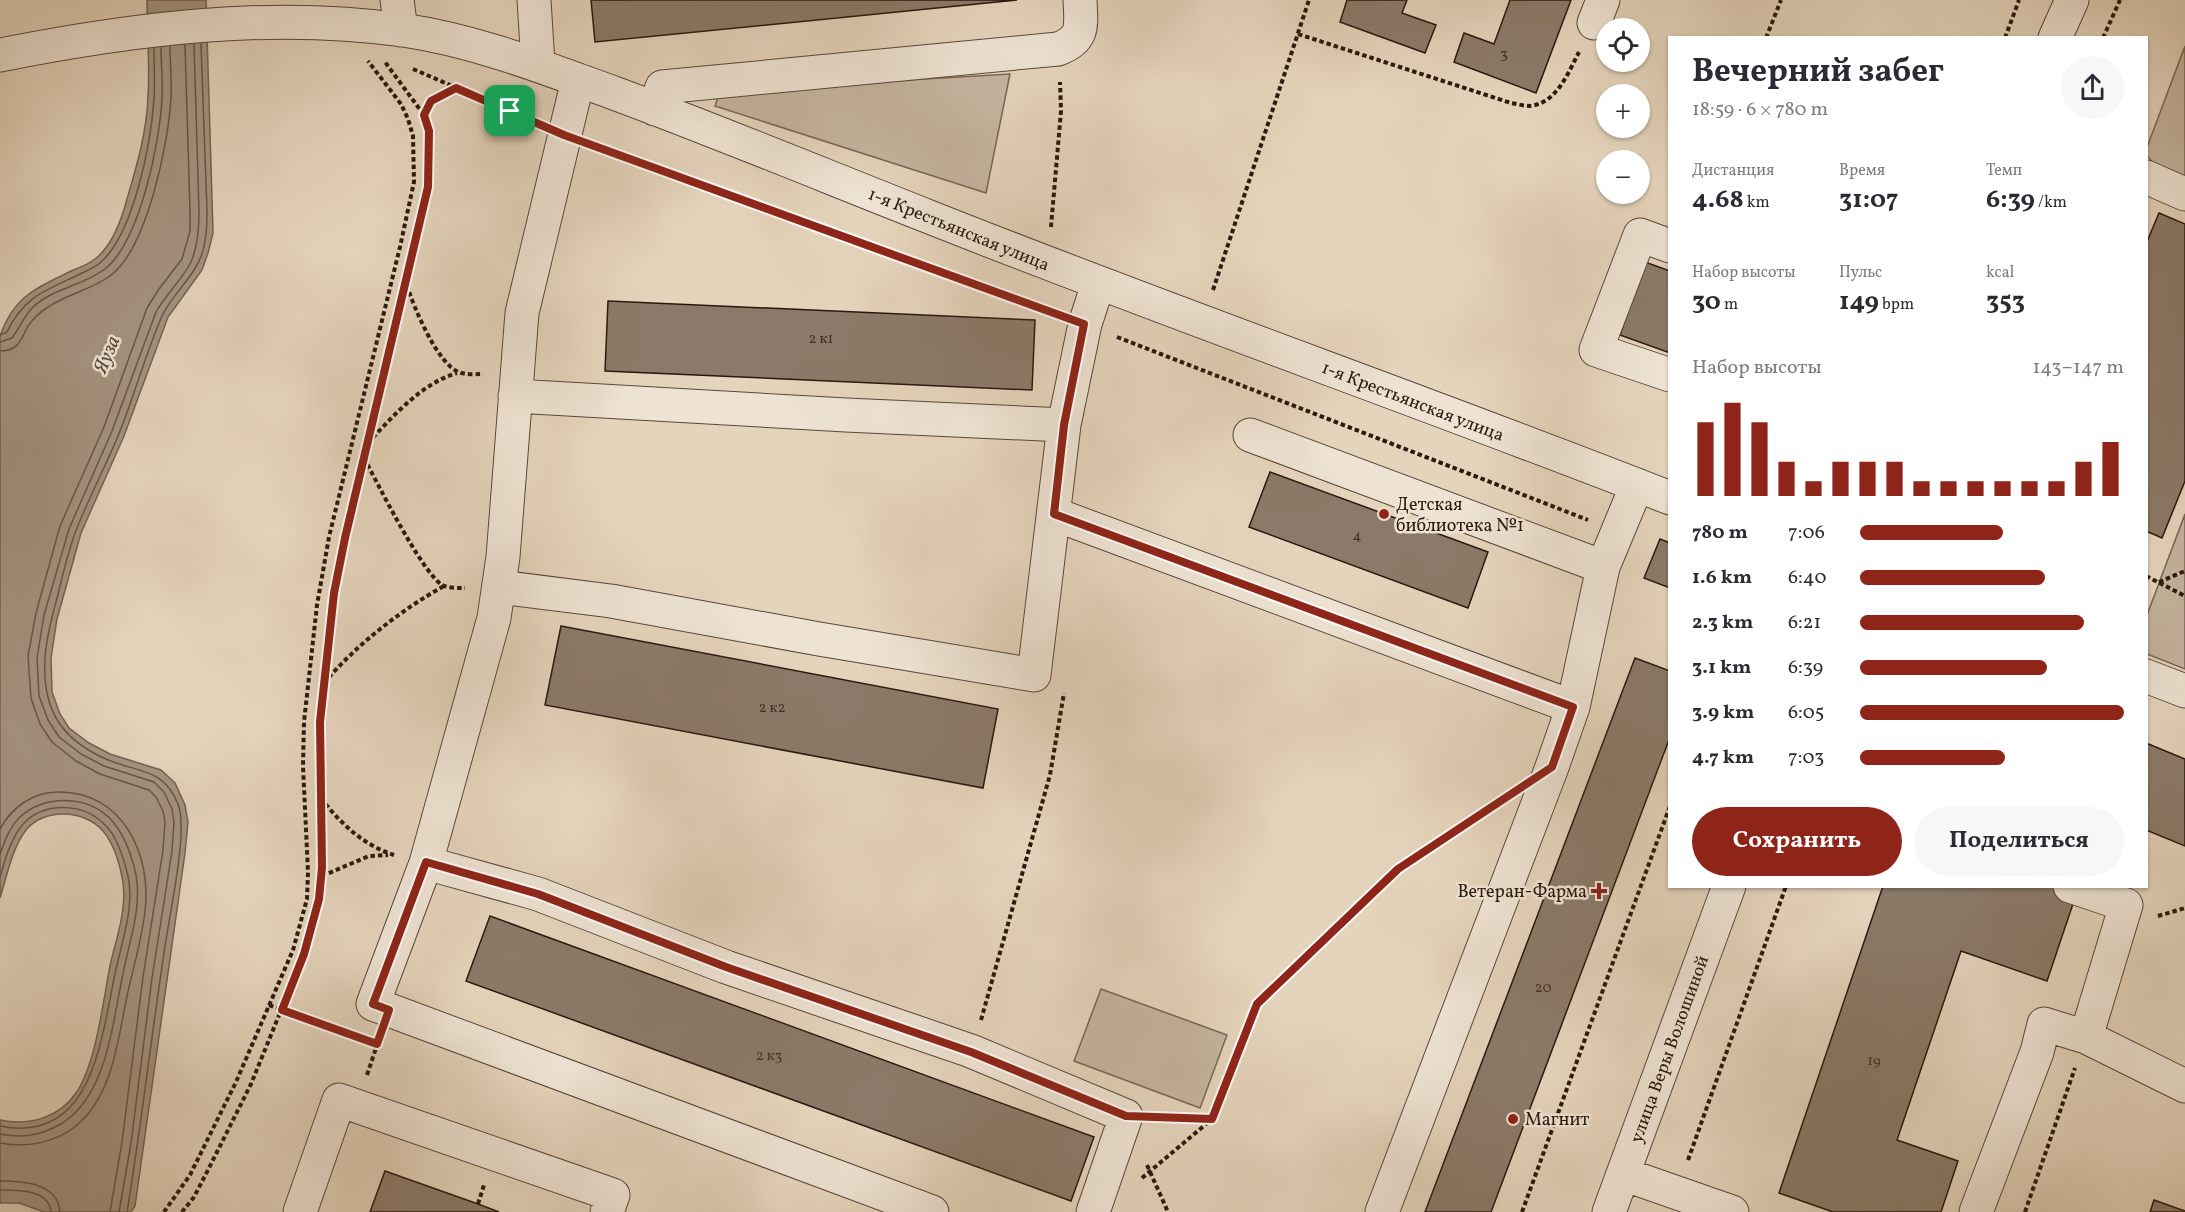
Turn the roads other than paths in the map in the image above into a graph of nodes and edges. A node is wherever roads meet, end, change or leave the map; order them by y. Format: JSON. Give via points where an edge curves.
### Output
{"nodes":[{"id":1,"x":534,"y":0,"type":"edge"},
{"id":2,"x":1080,"y":0,"type":"edge"},
{"id":3,"x":2072,"y":0,"type":"edge"},
{"id":4,"x":399,"y":15,"type":"edge"},
{"id":5,"x":2056,"y":36,"type":"edge"},
{"id":6,"x":0,"y":55,"type":"edge"},
{"id":7,"x":538,"y":64,"type":"junction"},
{"id":8,"x":578,"y":80,"type":"junction"},
{"id":9,"x":655,"y":109,"type":"junction"},
{"id":10,"x":2148,"y":178,"type":"edge"},
{"id":11,"x":2185,"y":195,"type":"edge"},
{"id":12,"x":1668,"y":245,"type":"edge"},
{"id":13,"x":1098,"y":284,"type":"junction"},
{"id":14,"x":1668,"y":374,"type":"edge"},
{"id":15,"x":516,"y":386,"type":"junction"},
{"id":16,"x":1064,"y":425,"type":"junction"},
{"id":17,"x":1250,"y":435,"type":"dead end"},
{"id":18,"x":1637,"y":485,"type":"junction"},
{"id":19,"x":1668,"y":497,"type":"edge"},
{"id":20,"x":1054,"y":514,"type":"junction"},
{"id":21,"x":1604,"y":567,"type":"junction"},
{"id":22,"x":499,"y":589,"type":"junction"},
{"id":23,"x":2148,"y":677,"type":"edge"},
{"id":24,"x":2185,"y":691,"type":"edge"},
{"id":25,"x":1573,"y":707,"type":"junction"},
{"id":26,"x":426,"y":862,"type":"junction"},
{"id":27,"x":1728,"y":888,"type":"edge"},
{"id":28,"x":2076,"y":888,"type":"edge"},
{"id":29,"x":2085,"y":1037,"type":"junction"},
{"id":30,"x":2185,"y":1086,"type":"edge"},
{"id":31,"x":1623,"y":1174,"type":"junction"},
{"id":32,"x":300,"y":1212,"type":"edge"},
{"id":33,"x":607,"y":1212,"type":"edge"},
{"id":34,"x":932,"y":1212,"type":"edge"},
{"id":35,"x":1093,"y":1212,"type":"edge"},
{"id":36,"x":1382,"y":1212,"type":"edge"},
{"id":37,"x":1609,"y":1212,"type":"edge"},
{"id":38,"x":1732,"y":1212,"type":"edge"},
{"id":39,"x":1976,"y":1212,"type":"edge"}],
"edges":[{"from":1,"to":7,"type":"street"},
{"from":2,"to":9,"type":"street","via":[[1078,36],[1059,49],[662,87]]},
{"from":3,"to":5,"type":"street"},
{"from":4,"to":6,"type":"street","name":"1-я Крестьянская улица","via":[[109,35]]},
{"from":4,"to":7,"type":"street","name":"1-я Крестьянская улица","via":[[477,46]]},
{"from":7,"to":8,"type":"street","name":"1-я Крестьянская улица"},
{"from":8,"to":9,"type":"street","name":"1-я Крестьянская улица"},
{"from":8,"to":15,"type":"street","via":[[527,284]]},
{"from":9,"to":13,"type":"street","name":"1-я Крестьянская улица"},
{"from":10,"to":11,"type":"street"},
{"from":12,"to":14,"type":"street","via":[[1640,235],[1596,350]]},
{"from":13,"to":16,"type":"street","via":[[1084,324]]},
{"from":13,"to":18,"type":"street","name":"1-я Крестьянская улица"},
{"from":15,"to":16,"type":"street","via":[[846,415]]},
{"from":15,"to":22,"type":"street"},
{"from":16,"to":20,"type":"street"},
{"from":17,"to":21,"type":"street"},
{"from":18,"to":19,"type":"street","name":"1-я Крестьянская улица"},
{"from":18,"to":21,"type":"street"},
{"from":20,"to":22,"type":"street","via":[[1034,675],[611,601]]},
{"from":20,"to":25,"type":"street"},
{"from":21,"to":25,"type":"street"},
{"from":22,"to":26,"type":"street","via":[[487,651]]},
{"from":23,"to":24,"type":"street"},
{"from":25,"to":36,"type":"street"},
{"from":26,"to":34,"type":"street","via":[[373,1004]]},
{"from":26,"to":35,"type":"street","via":[[538,894],[726,967],[971,1052],[1126,1116]]},
{"from":27,"to":31,"type":"street","name":"улица Веры Волошиной"},
{"from":28,"to":29,"type":"street","via":[[2126,905]]},
{"from":29,"to":30,"type":"street"},
{"from":29,"to":39,"type":"street","via":[[2044,1024]]},
{"from":31,"to":37,"type":"street","name":"улица Веры Волошиной"},
{"from":31,"to":38,"type":"street"},
{"from":32,"to":33,"type":"street","via":[[339,1100],[614,1195]]}]}
